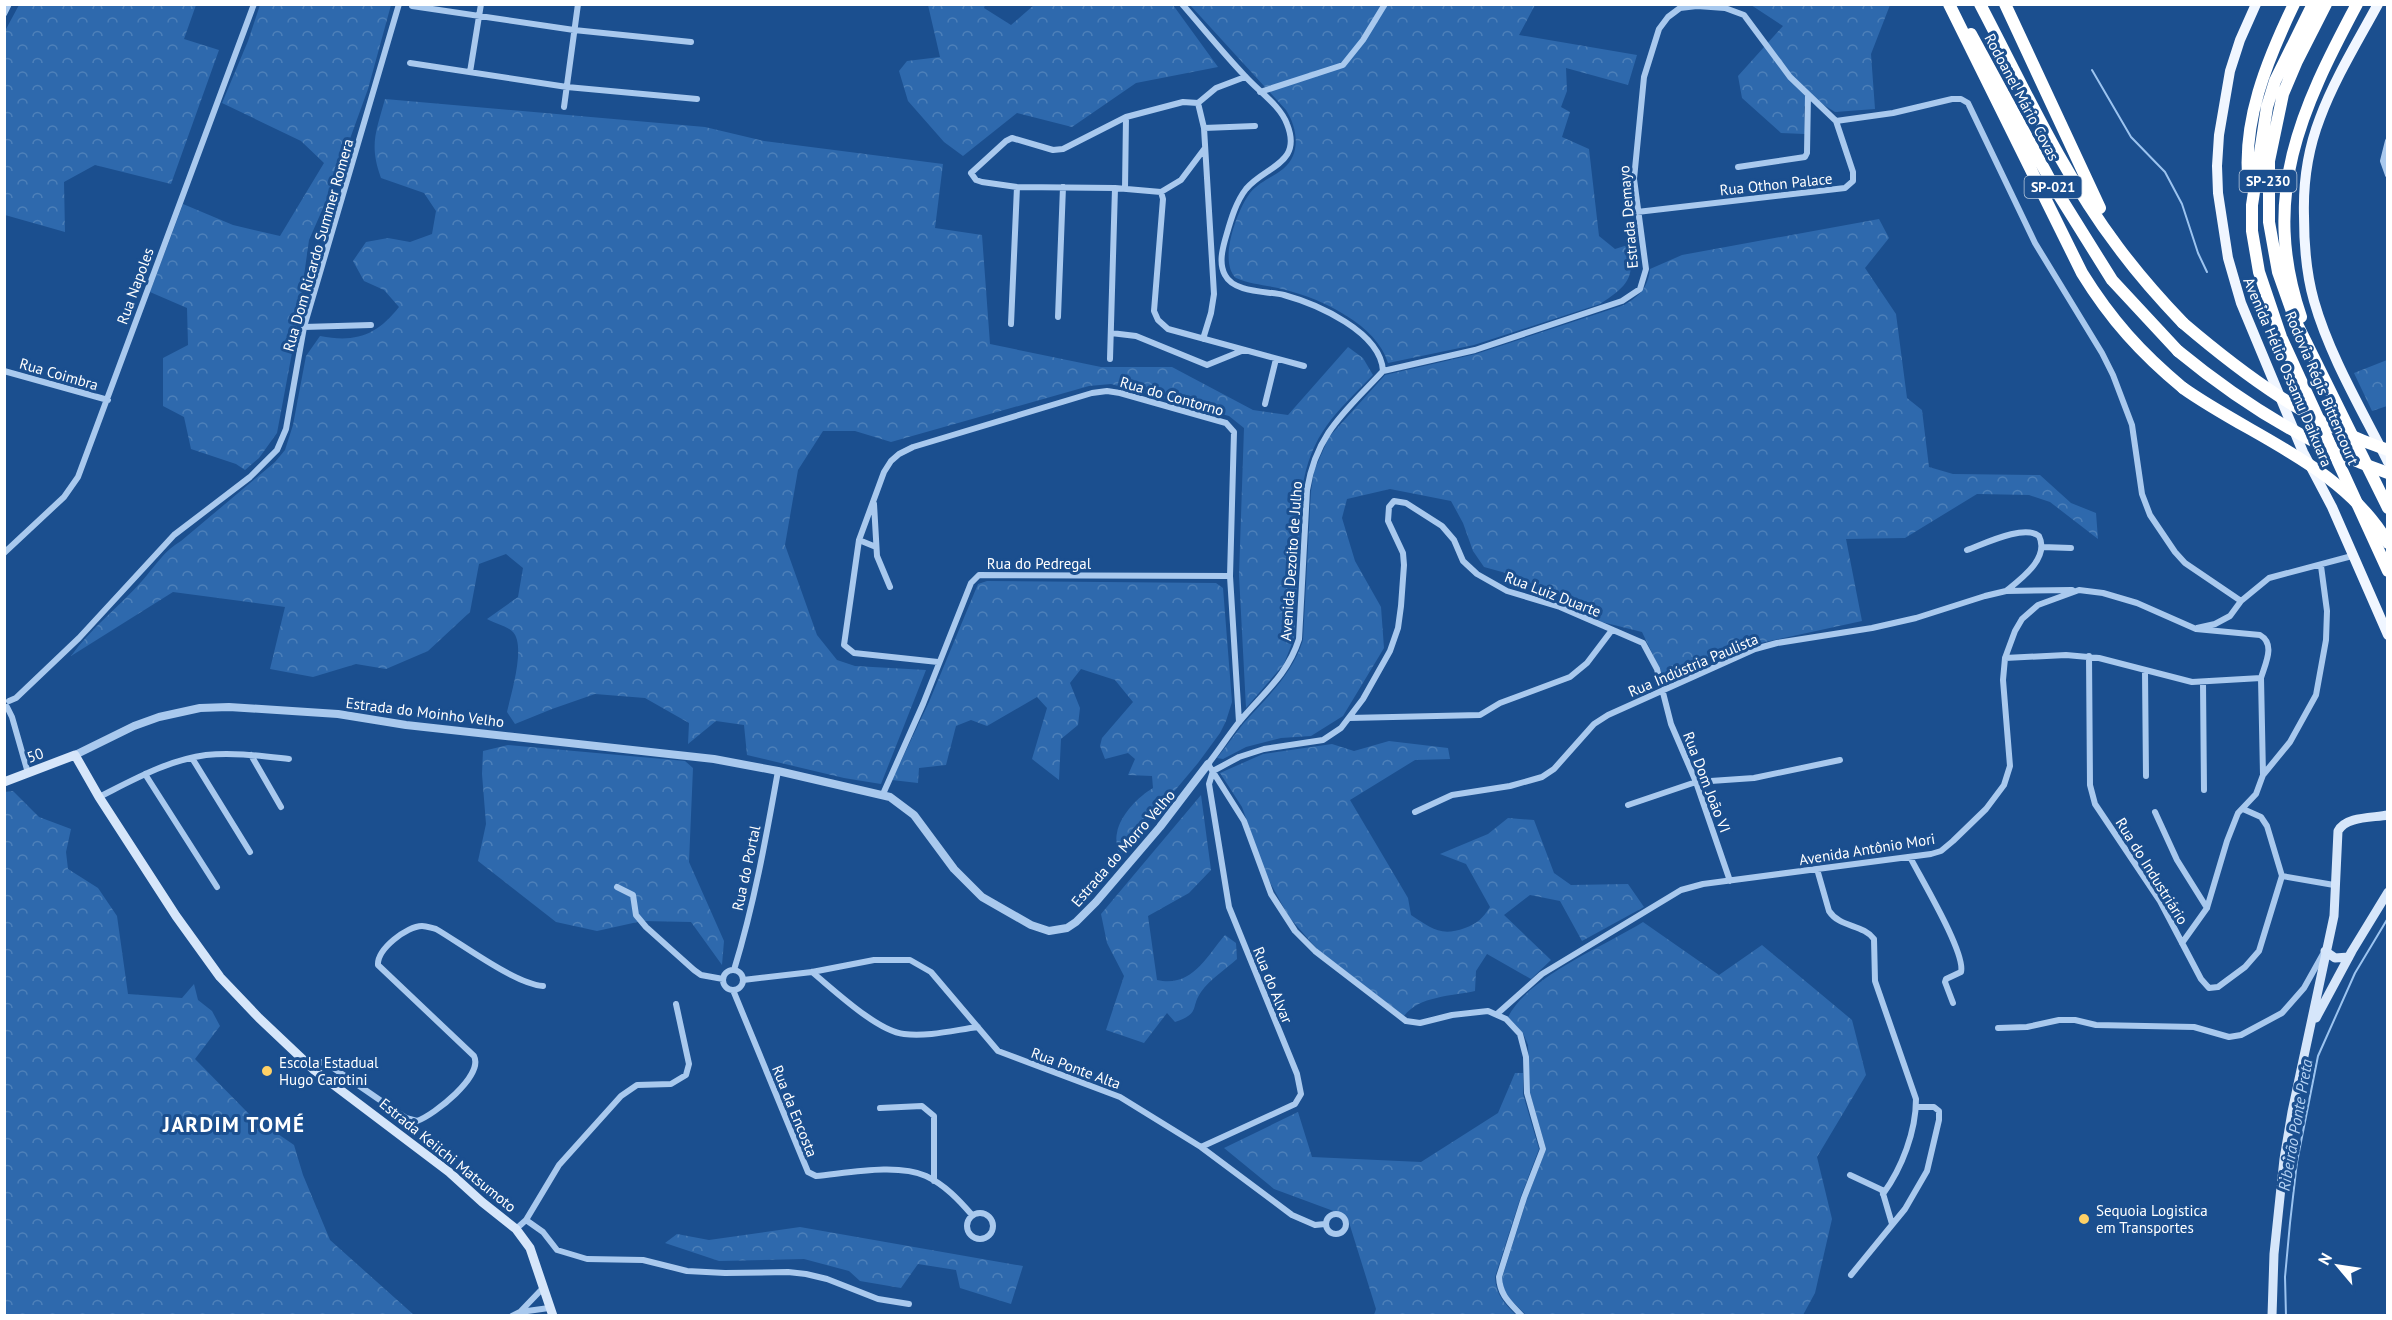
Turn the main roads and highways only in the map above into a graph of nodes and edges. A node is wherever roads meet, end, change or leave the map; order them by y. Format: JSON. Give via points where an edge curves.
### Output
{"nodes":[{"id":1,"x":1949,"y":4,"type":"edge"},
{"id":2,"x":1954,"y":4,"type":"edge"},
{"id":3,"x":1980,"y":4,"type":"edge"},
{"id":4,"x":2005,"y":4,"type":"edge"},
{"id":5,"x":2256,"y":4,"type":"edge"},
{"id":6,"x":2294,"y":4,"type":"edge"},
{"id":7,"x":2313,"y":4,"type":"edge"},
{"id":8,"x":2326,"y":4,"type":"edge"},
{"id":9,"x":2357,"y":4,"type":"edge"},
{"id":10,"x":2379,"y":4,"type":"edge"},
{"id":11,"x":2252,"y":205,"type":"junction"},
{"id":12,"x":2116,"y":245,"type":"junction"},
{"id":13,"x":2315,"y":360,"type":"junction"},
{"id":14,"x":2388,"y":450,"type":"edge"},
{"id":15,"x":2388,"y":462,"type":"edge"},
{"id":16,"x":2388,"y":473,"type":"edge"},
{"id":17,"x":2388,"y":508,"type":"edge"},
{"id":18,"x":2388,"y":543,"type":"edge"},
{"id":19,"x":2388,"y":571,"type":"edge"},
{"id":20,"x":2388,"y":635,"type":"edge"},
{"id":21,"x":75,"y":755,"type":"joint"},
{"id":22,"x":4,"y":782,"type":"edge"},
{"id":23,"x":2388,"y":815,"type":"edge"},
{"id":24,"x":2388,"y":892,"type":"edge"},
{"id":25,"x":2325,"y":951,"type":"junction"},
{"id":26,"x":2349,"y":957,"type":"junction"},
{"id":27,"x":2307,"y":1046,"type":"junction"},
{"id":28,"x":551,"y":1312,"type":"edge"},
{"id":29,"x":2272,"y":1316,"type":"edge"}],
"edges":[{"from":1,"to":18,"type":"highway","bridge":true,"via":[[2087,281],[2125,335],[2183,388],[2336,484]]},
{"from":2,"to":16,"type":"highway","name":"Rodoanel Mário Covas","number":"SP-021","bridge":true,"via":[[2028,143],[2112,280],[2178,351],[2208,376],[2271,417],[2345,457]]},
{"from":3,"to":12,"type":"highway","name":"Rodoanel Mário Covas","number":"SP-021","via":[[2059,153]]},
{"from":4,"to":12,"type":"highway"},
{"from":5,"to":20,"type":"main road","name":"Avenida Hélio Ossamu Daikuara","via":[[2230,70],[2217,166],[2223,233],[2232,277],[2303,452],[2332,507]]},
{"from":6,"to":11,"type":"highway","via":[[2265,68],[2254,110],[2247,172]]},
{"from":7,"to":11,"type":"highway","name":"Rodovia Régis Bittencourt","number":"SP-230","via":[[2271,93]]},
{"from":8,"to":13,"type":"highway","name":"Rodovia Régis Bittencourt","number":"SP-230","via":[[2283,94],[2269,161],[2272,248],[2285,296]]},
{"from":9,"to":13,"type":"highway","via":[[2311,95],[2289,163],[2285,237],[2292,284]]},
{"from":10,"to":15,"type":"main road","via":[[2320,117],[2306,172],[2304,236],[2309,281],[2322,325]]},
{"from":11,"to":19,"type":"highway","name":"Rodovia Régis Bittencourt","number":"SP-230","via":[[2259,272],[2281,337]]},
{"from":12,"to":14,"type":"highway","name":"Rodoanel Mário Covas","number":"SP-021","bridge":true,"via":[[2183,323],[2223,357],[2332,427]]},
{"from":13,"to":17,"type":"highway","name":"Rodovia Régis Bittencourt","number":"SP-230"},
{"from":21,"to":22,"type":"main road","name":"50"},
{"from":21,"to":28,"type":"main road","name":"Estrada Keiichi Matsumoto","via":[[176,916],[220,977],[314,1070],[449,1172],[516,1229],[530,1248]]},
{"from":23,"to":25,"type":"main road","via":[[2348,821],[2338,831],[2334,916]]},
{"from":24,"to":26,"type":"main road"},
{"from":25,"to":26,"type":"main road","via":[[2335,958]]},
{"from":25,"to":27,"type":"main road"},
{"from":26,"to":27,"type":"main road","via":[[2318,1011]]},
{"from":27,"to":29,"type":"main road","via":[[2284,1159]]}]}
